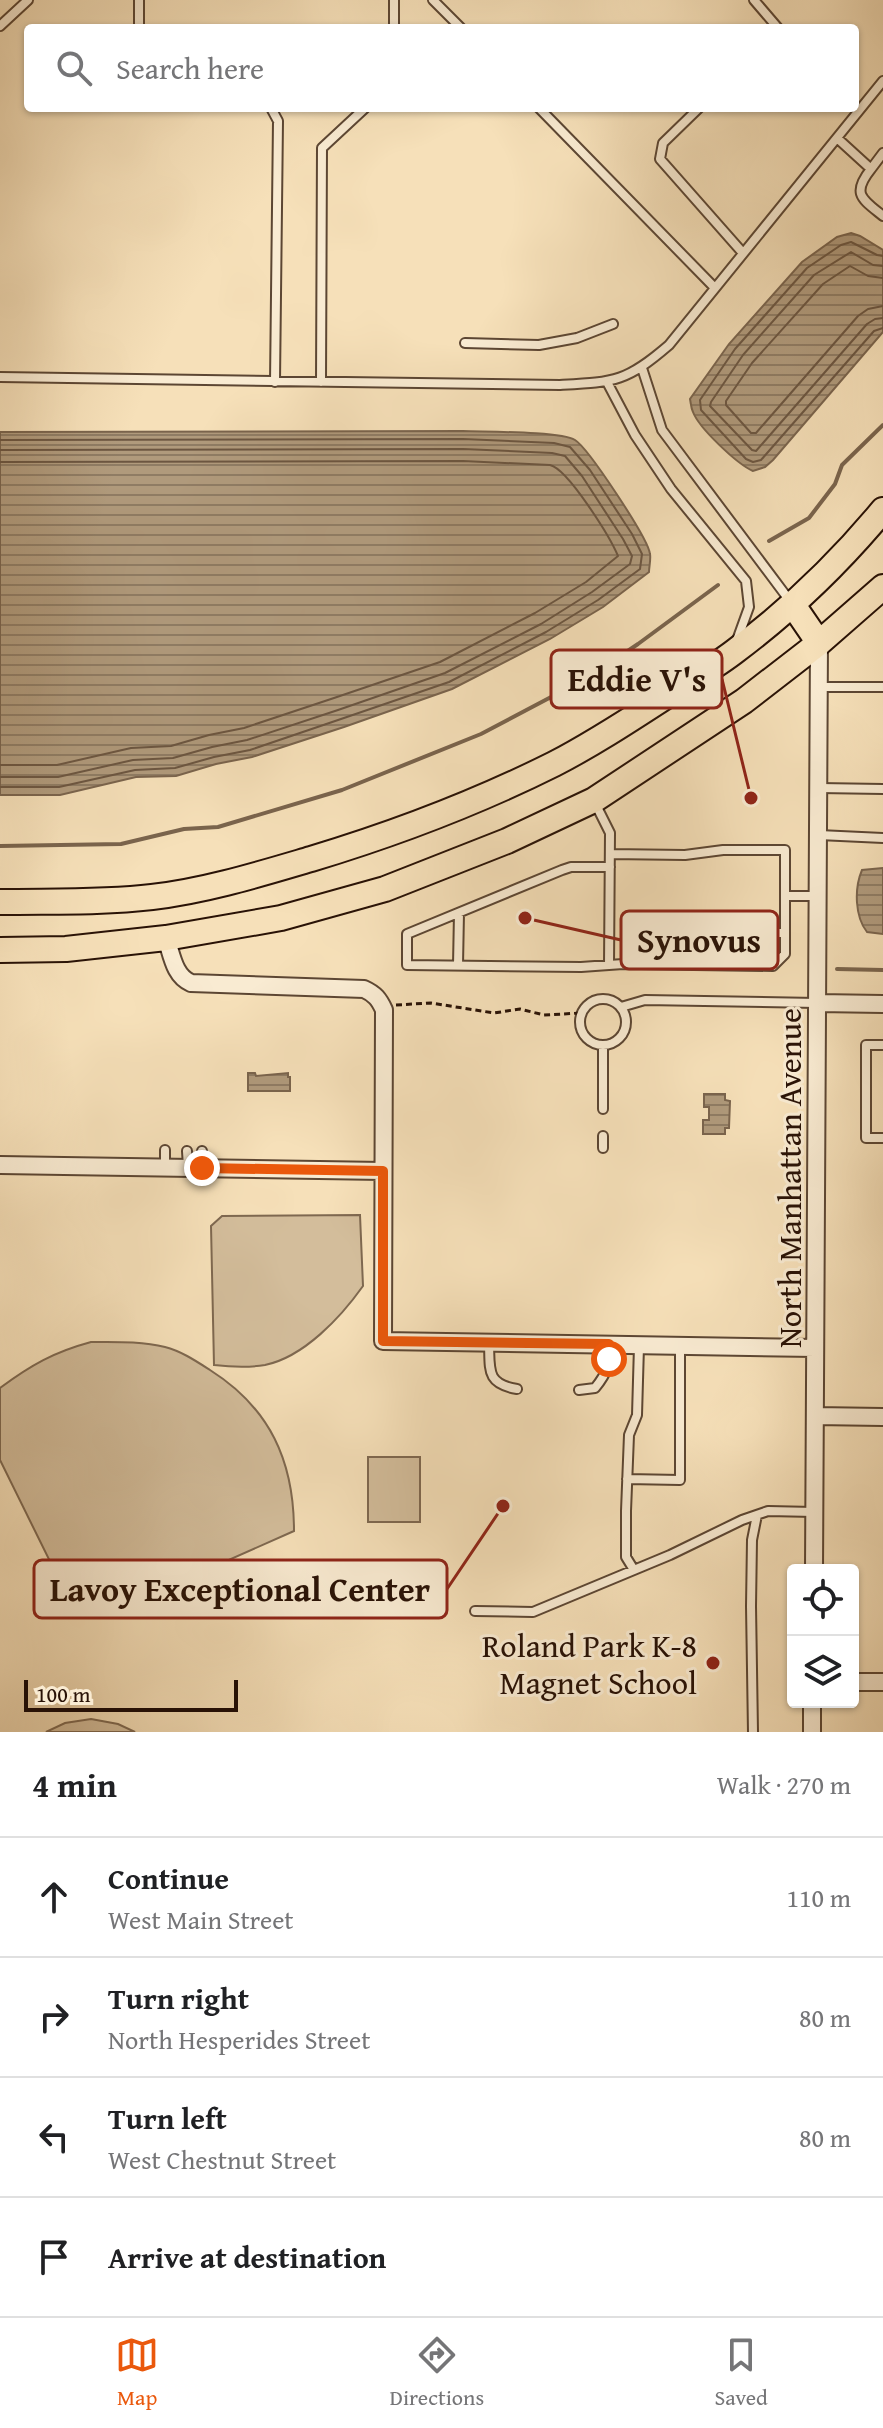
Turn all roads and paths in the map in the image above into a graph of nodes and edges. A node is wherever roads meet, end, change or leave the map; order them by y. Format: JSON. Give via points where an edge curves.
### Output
{"nodes":[{"id":1,"x":28,"y":0,"type":"edge"},
{"id":2,"x":139,"y":0,"type":"edge"},
{"id":3,"x":394,"y":0,"type":"edge"},
{"id":4,"x":433,"y":0,"type":"edge"},
{"id":5,"x":754,"y":0,"type":"edge"},
{"id":6,"x":139,"y":24,"type":"edge"},
{"id":7,"x":394,"y":24,"type":"edge"},
{"id":8,"x":457,"y":24,"type":"edge"},
{"id":9,"x":775,"y":24,"type":"edge"},
{"id":10,"x":0,"y":26,"type":"edge"},
{"id":11,"x":883,"y":81,"type":"edge"},
{"id":12,"x":859,"y":106,"type":"edge"},
{"id":13,"x":273,"y":112,"type":"edge"},
{"id":14,"x":361,"y":112,"type":"edge"},
{"id":15,"x":543,"y":112,"type":"edge"},
{"id":16,"x":695,"y":112,"type":"edge"},
{"id":17,"x":854,"y":112,"type":"edge"},
{"id":18,"x":837,"y":138,"type":"junction"},
{"id":19,"x":883,"y":153,"type":"edge"},
{"id":20,"x":871,"y":169,"type":"junction"},
{"id":21,"x":883,"y":216,"type":"edge"},
{"id":22,"x":742,"y":252,"type":"junction"},
{"id":23,"x":714,"y":287,"type":"junction"},
{"id":24,"x":613,"y":324,"type":"dead end"},
{"id":25,"x":465,"y":343,"type":"dead end"},
{"id":26,"x":642,"y":368,"type":"junction"},
{"id":27,"x":0,"y":377,"type":"edge"},
{"id":28,"x":275,"y":382,"type":"junction"},
{"id":29,"x":321,"y":382,"type":"junction"},
{"id":30,"x":607,"y":382,"type":"junction"},
{"id":31,"x":883,"y":510,"type":"edge"},
{"id":32,"x":883,"y":587,"type":"edge"},
{"id":33,"x":793,"y":605,"type":"junction"},
{"id":34,"x":819,"y":643,"type":"junction"},
{"id":35,"x":732,"y":653,"type":"junction"},
{"id":36,"x":819,"y":687,"type":"junction"},
{"id":37,"x":883,"y":687,"type":"edge"},
{"id":38,"x":819,"y":788,"type":"junction"},
{"id":39,"x":883,"y":789,"type":"edge"},
{"id":40,"x":594,"y":800,"type":"junction"},
{"id":41,"x":819,"y":835,"type":"junction"},
{"id":42,"x":883,"y":838,"type":"edge"},
{"id":43,"x":610,"y":854,"type":"junction"},
{"id":44,"x":610,"y":867,"type":"junction"},
{"id":45,"x":785,"y":896,"type":"junction"},
{"id":46,"x":819,"y":896,"type":"junction"},
{"id":47,"x":0,"y":902,"type":"edge"},
{"id":48,"x":459,"y":913,"type":"junction"},
{"id":49,"x":768,"y":933,"type":"dead end"},
{"id":50,"x":785,"y":933,"type":"junction"},
{"id":51,"x":166,"y":938,"type":"junction"},
{"id":52,"x":0,"y":950,"type":"edge"},
{"id":53,"x":458,"y":965,"type":"junction"},
{"id":54,"x":609,"y":965,"type":"junction"},
{"id":55,"x":818,"y":1003,"type":"junction"},
{"id":56,"x":883,"y":1004,"type":"edge"},
{"id":57,"x":392,"y":1005,"type":"dead end"},
{"id":58,"x":621,"y":1007,"type":"junction"},
{"id":59,"x":581,"y":1013,"type":"junction"},
{"id":60,"x":603,"y":1045,"type":"junction"},
{"id":61,"x":883,"y":1045,"type":"edge"},
{"id":62,"x":603,"y":1109,"type":"dead end"},
{"id":63,"x":603,"y":1136,"type":"dead end"},
{"id":64,"x":883,"y":1138,"type":"edge"},
{"id":65,"x":603,"y":1148,"type":"dead end"},
{"id":66,"x":0,"y":1165,"type":"edge"},
{"id":67,"x":383,"y":1171,"type":"junction"},
{"id":68,"x":489,"y":1342,"type":"junction"},
{"id":69,"x":639,"y":1345,"type":"junction"},
{"id":70,"x":680,"y":1345,"type":"junction"},
{"id":71,"x":815,"y":1348,"type":"junction"},
{"id":72,"x":609,"y":1352,"type":"junction"},
{"id":73,"x":517,"y":1389,"type":"dead end"},
{"id":74,"x":579,"y":1390,"type":"dead end"},
{"id":75,"x":815,"y":1416,"type":"junction"},
{"id":76,"x":883,"y":1417,"type":"edge"},
{"id":77,"x":627,"y":1479,"type":"junction"},
{"id":78,"x":814,"y":1512,"type":"junction"},
{"id":79,"x":757,"y":1515,"type":"junction"},
{"id":80,"x":814,"y":1564,"type":"edge"},
{"id":81,"x":634,"y":1570,"type":"junction"},
{"id":82,"x":475,"y":1611,"type":"dead end"},
{"id":83,"x":859,"y":1682,"type":"edge"},
{"id":84,"x":883,"y":1682,"type":"edge"},
{"id":85,"x":812,"y":1708,"type":"edge"},
{"id":86,"x":753,"y":1732,"type":"edge"},
{"id":87,"x":812,"y":1732,"type":"edge"}],
"edges":[{"from":1,"to":10,"type":"lane"},
{"from":2,"to":6,"type":"lane"},
{"from":3,"to":7,"type":"lane"},
{"from":4,"to":8,"type":"lane"},
{"from":5,"to":9,"type":"lane"},
{"from":11,"to":12,"type":"lane"},
{"from":13,"to":28,"type":"lane","via":[[278,121]]},
{"from":14,"to":29,"type":"lane","via":[[322,148]]},
{"from":15,"to":23,"type":"lane"},
{"from":16,"to":22,"type":"lane","via":[[663,143],[660,159]]},
{"from":17,"to":18,"type":"lane"},
{"from":18,"to":20,"type":"lane"},
{"from":18,"to":22,"type":"lane"},
{"from":19,"to":20,"type":"lane"},
{"from":20,"to":21,"type":"lane","via":[[859,192]]},
{"from":22,"to":23,"type":"lane"},
{"from":23,"to":26,"type":"lane","via":[[669,345]]},
{"from":24,"to":25,"type":"lane","via":[[539,345]]},
{"from":26,"to":30,"type":"lane"},
{"from":26,"to":33,"type":"lane","via":[[662,430]]},
{"from":27,"to":28,"type":"lane"},
{"from":28,"to":29,"type":"lane"},
{"from":29,"to":30,"type":"lane"},
{"from":30,"to":35,"type":"lane","via":[[671,489],[746,581],[749,607]]},
{"from":31,"to":33,"type":"main road"},
{"from":32,"to":34,"type":"main road"},
{"from":33,"to":34,"type":"main road"},
{"from":33,"to":35,"type":"main road"},
{"from":34,"to":36,"type":"street","name":"North Manhattan Avenue"},
{"from":34,"to":40,"type":"main road","via":[[744,701]]},
{"from":35,"to":47,"type":"main road","via":[[557,763],[366,843],[154,897]]},
{"from":36,"to":37,"type":"lane"},
{"from":36,"to":38,"type":"street","name":"North Manhattan Avenue"},
{"from":38,"to":39,"type":"lane"},
{"from":38,"to":41,"type":"street","name":"North Manhattan Avenue"},
{"from":40,"to":43,"type":"lane","via":[[610,833]]},
{"from":40,"to":51,"type":"main road","via":[[385,889],[281,918]]},
{"from":41,"to":42,"type":"lane"},
{"from":41,"to":46,"type":"street","name":"North Manhattan Avenue"},
{"from":43,"to":44,"type":"lane"},
{"from":43,"to":45,"type":"lane","via":[[785,850]]},
{"from":44,"to":48,"type":"lane","via":[[571,867]]},
{"from":44,"to":54,"type":"lane"},
{"from":45,"to":46,"type":"lane"},
{"from":45,"to":50,"type":"lane"},
{"from":46,"to":55,"type":"street","name":"North Manhattan Avenue"},
{"from":48,"to":53,"type":"lane"},
{"from":48,"to":53,"type":"lane","via":[[407,934],[407,965]]},
{"from":49,"to":50,"type":"lane"},
{"from":50,"to":54,"type":"lane","via":[[785,954],[773,966]]},
{"from":51,"to":52,"type":"main road"},
{"from":51,"to":67,"type":"street","via":[[177,970],[191,983],[364,989],[379,999],[384,1010]]},
{"from":53,"to":54,"type":"lane"},
{"from":55,"to":56,"type":"street"},
{"from":55,"to":58,"type":"lane","via":[[645,1000]]},
{"from":55,"to":71,"type":"street","name":"North Manhattan Avenue"},
{"from":57,"to":59,"type":"path"},
{"from":58,"to":59,"type":"lane","via":[[599,999]]},
{"from":58,"to":60,"type":"lane","via":[[623,1033]]},
{"from":59,"to":60,"type":"lane","via":[[585,1036]]},
{"from":60,"to":62,"type":"lane"},
{"from":61,"to":64,"type":"lane","via":[[866,1045],[866,1138]]},
{"from":63,"to":65,"type":"lane"},
{"from":66,"to":67,"type":"street","via":[[195,1159]]},
{"from":67,"to":68,"type":"street","via":[[383,1341]]},
{"from":68,"to":72,"type":"street"},
{"from":68,"to":73,"type":"lane","via":[[490,1373],[502,1387]]},
{"from":69,"to":70,"type":"street"},
{"from":69,"to":72,"type":"street"},
{"from":69,"to":77,"type":"lane","via":[[637,1415],[629,1435]]},
{"from":70,"to":71,"type":"street"},
{"from":70,"to":77,"type":"lane","via":[[680,1480]]},
{"from":71,"to":75,"type":"street","name":"North Manhattan Avenue"},
{"from":72,"to":74,"type":"lane","via":[[609,1366],[595,1388]]},
{"from":75,"to":76,"type":"street"},
{"from":75,"to":78,"type":"street","name":"North Manhattan Avenue"},
{"from":77,"to":81,"type":"lane","via":[[626,1557]]},
{"from":78,"to":79,"type":"lane"},
{"from":78,"to":80,"type":"street","name":"North Manhattan Avenue"},
{"from":79,"to":81,"type":"lane"},
{"from":79,"to":86,"type":"lane","via":[[751,1567]]},
{"from":81,"to":82,"type":"lane","via":[[533,1612]]},
{"from":83,"to":84,"type":"street"},
{"from":85,"to":87,"type":"street"}]}
